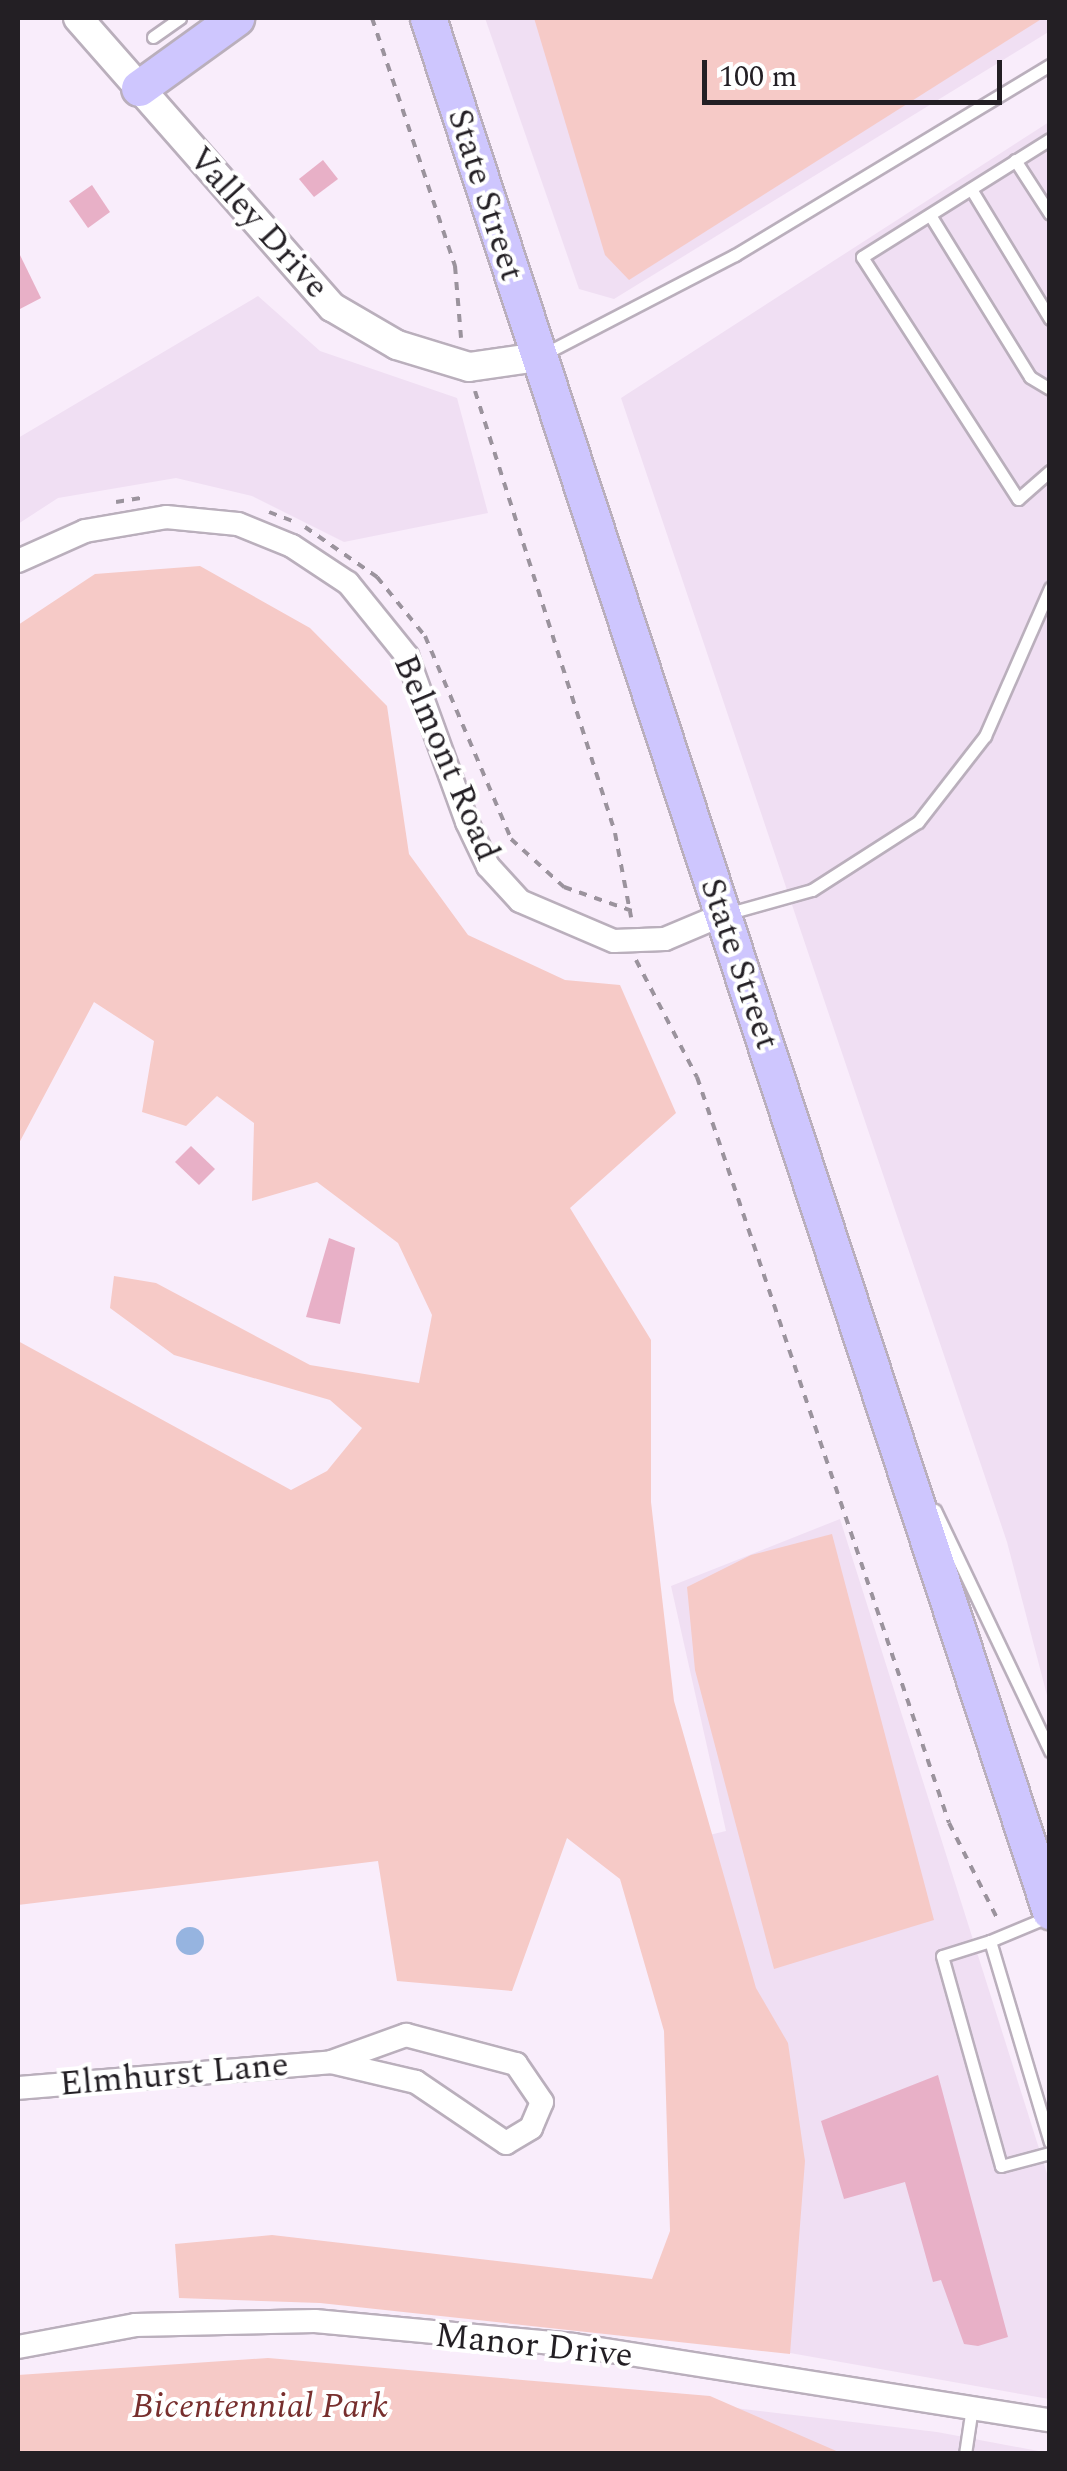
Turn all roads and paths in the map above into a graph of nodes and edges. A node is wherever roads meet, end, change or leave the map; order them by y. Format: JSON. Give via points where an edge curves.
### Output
{"nodes":[{"id":1,"x":78,"y":18,"type":"edge"},
{"id":2,"x":180,"y":18,"type":"edge"},
{"id":3,"x":372,"y":18,"type":"edge"},
{"id":4,"x":428,"y":18,"type":"edge"},
{"id":5,"x":226,"y":20,"type":"edge"},
{"id":6,"x":154,"y":37,"type":"dead end"},
{"id":7,"x":1050,"y":64,"type":"edge"},
{"id":8,"x":139,"y":88,"type":"junction"},
{"id":9,"x":1050,"y":140,"type":"edge"},
{"id":10,"x":1016,"y":160,"type":"junction"},
{"id":11,"x":971,"y":189,"type":"junction"},
{"id":12,"x":1050,"y":214,"type":"edge"},
{"id":13,"x":930,"y":215,"type":"junction"},
{"id":14,"x":1050,"y":319,"type":"edge"},
{"id":15,"x":538,"y":356,"type":"junction"},
{"id":16,"x":468,"y":367,"type":"junction"},
{"id":17,"x":1050,"y":389,"type":"edge"},
{"id":18,"x":1050,"y":471,"type":"edge"},
{"id":19,"x":160,"y":496,"type":"dead end"},
{"id":20,"x":250,"y":505,"type":"dead end"},
{"id":21,"x":102,"y":506,"type":"dead end"},
{"id":22,"x":18,"y":562,"type":"edge"},
{"id":23,"x":1050,"y":588,"type":"edge"},
{"id":24,"x":632,"y":910,"type":"junction"},
{"id":25,"x":722,"y":915,"type":"junction"},
{"id":26,"x":628,"y":941,"type":"junction"},
{"id":27,"x":891,"y":1422,"type":"junction"},
{"id":28,"x":1050,"y":1751,"type":"edge"},
{"id":29,"x":1050,"y":1914,"type":"edge"},
{"id":30,"x":1006,"y":1934,"type":"junction"},
{"id":31,"x":990,"y":1941,"type":"junction"},
{"id":32,"x":331,"y":2062,"type":"junction"},
{"id":33,"x":18,"y":2088,"type":"edge"},
{"id":34,"x":1050,"y":2142,"type":"edge"},
{"id":35,"x":1050,"y":2153,"type":"edge"},
{"id":36,"x":18,"y":2348,"type":"edge"},
{"id":37,"x":972,"y":2407,"type":"junction"},
{"id":38,"x":1050,"y":2420,"type":"edge"},
{"id":39,"x":965,"y":2454,"type":"edge"}],
"edges":[{"from":1,"to":8,"type":"street","name":"Valley Drive"},
{"from":2,"to":6,"type":"lane"},
{"from":3,"to":16,"type":"path","via":[[455,266],[454,312]]},
{"from":4,"to":15,"type":"main road","name":"State Street"},
{"from":5,"to":8,"type":"main road"},
{"from":7,"to":15,"type":"lane","via":[[735,255]]},
{"from":8,"to":16,"type":"street","name":"Valley Drive","via":[[332,307],[397,344]]},
{"from":9,"to":10,"type":"lane"},
{"from":10,"to":11,"type":"lane"},
{"from":10,"to":12,"type":"lane"},
{"from":11,"to":13,"type":"lane"},
{"from":11,"to":14,"type":"lane"},
{"from":13,"to":17,"type":"lane","via":[[1030,377]]},
{"from":13,"to":18,"type":"lane","via":[[862,256],[1018,499]]},
{"from":15,"to":16,"type":"street","name":"Valley Drive"},
{"from":15,"to":25,"type":"main road","name":"State Street"},
{"from":16,"to":24,"type":"path"},
{"from":19,"to":21,"type":"path"},
{"from":20,"to":24,"type":"path","via":[[349,553],[402,603],[455,696],[511,839],[564,887]]},
{"from":22,"to":26,"type":"street","name":"Belmont Road","via":[[85,531],[166,516],[238,524],[292,546],[348,583],[407,656],[488,866],[520,901],[566,927]]},
{"from":23,"to":25,"type":"lane","via":[[985,736],[918,822],[812,890]]},
{"from":24,"to":26,"type":"path"},
{"from":25,"to":26,"type":"street","name":"Belmont Road","via":[[665,939]]},
{"from":25,"to":27,"type":"main road","name":"State Street"},
{"from":26,"to":30,"type":"path","via":[[696,1077],[948,1823]]},
{"from":27,"to":28,"type":"lane"},
{"from":27,"to":29,"type":"main road","name":"State Street"},
{"from":29,"to":30,"type":"lane"},
{"from":30,"to":31,"type":"lane"},
{"from":31,"to":34,"type":"lane"},
{"from":31,"to":35,"type":"lane","via":[[942,1956],[996,2149],[1001,2166]]},
{"from":32,"to":32,"type":"street","name":"Elmhurst Lane","via":[[416,2082],[506,2143],[532,2128],[542,2102],[516,2064],[437,2038],[406,2035]]},
{"from":32,"to":33,"type":"street","name":"Elmhurst Lane"},
{"from":36,"to":37,"type":"street","name":"Manor Drive","via":[[134,2325],[315,2321],[574,2344]]},
{"from":37,"to":38,"type":"street","name":"Manor Drive"},
{"from":37,"to":39,"type":"lane"}]}
